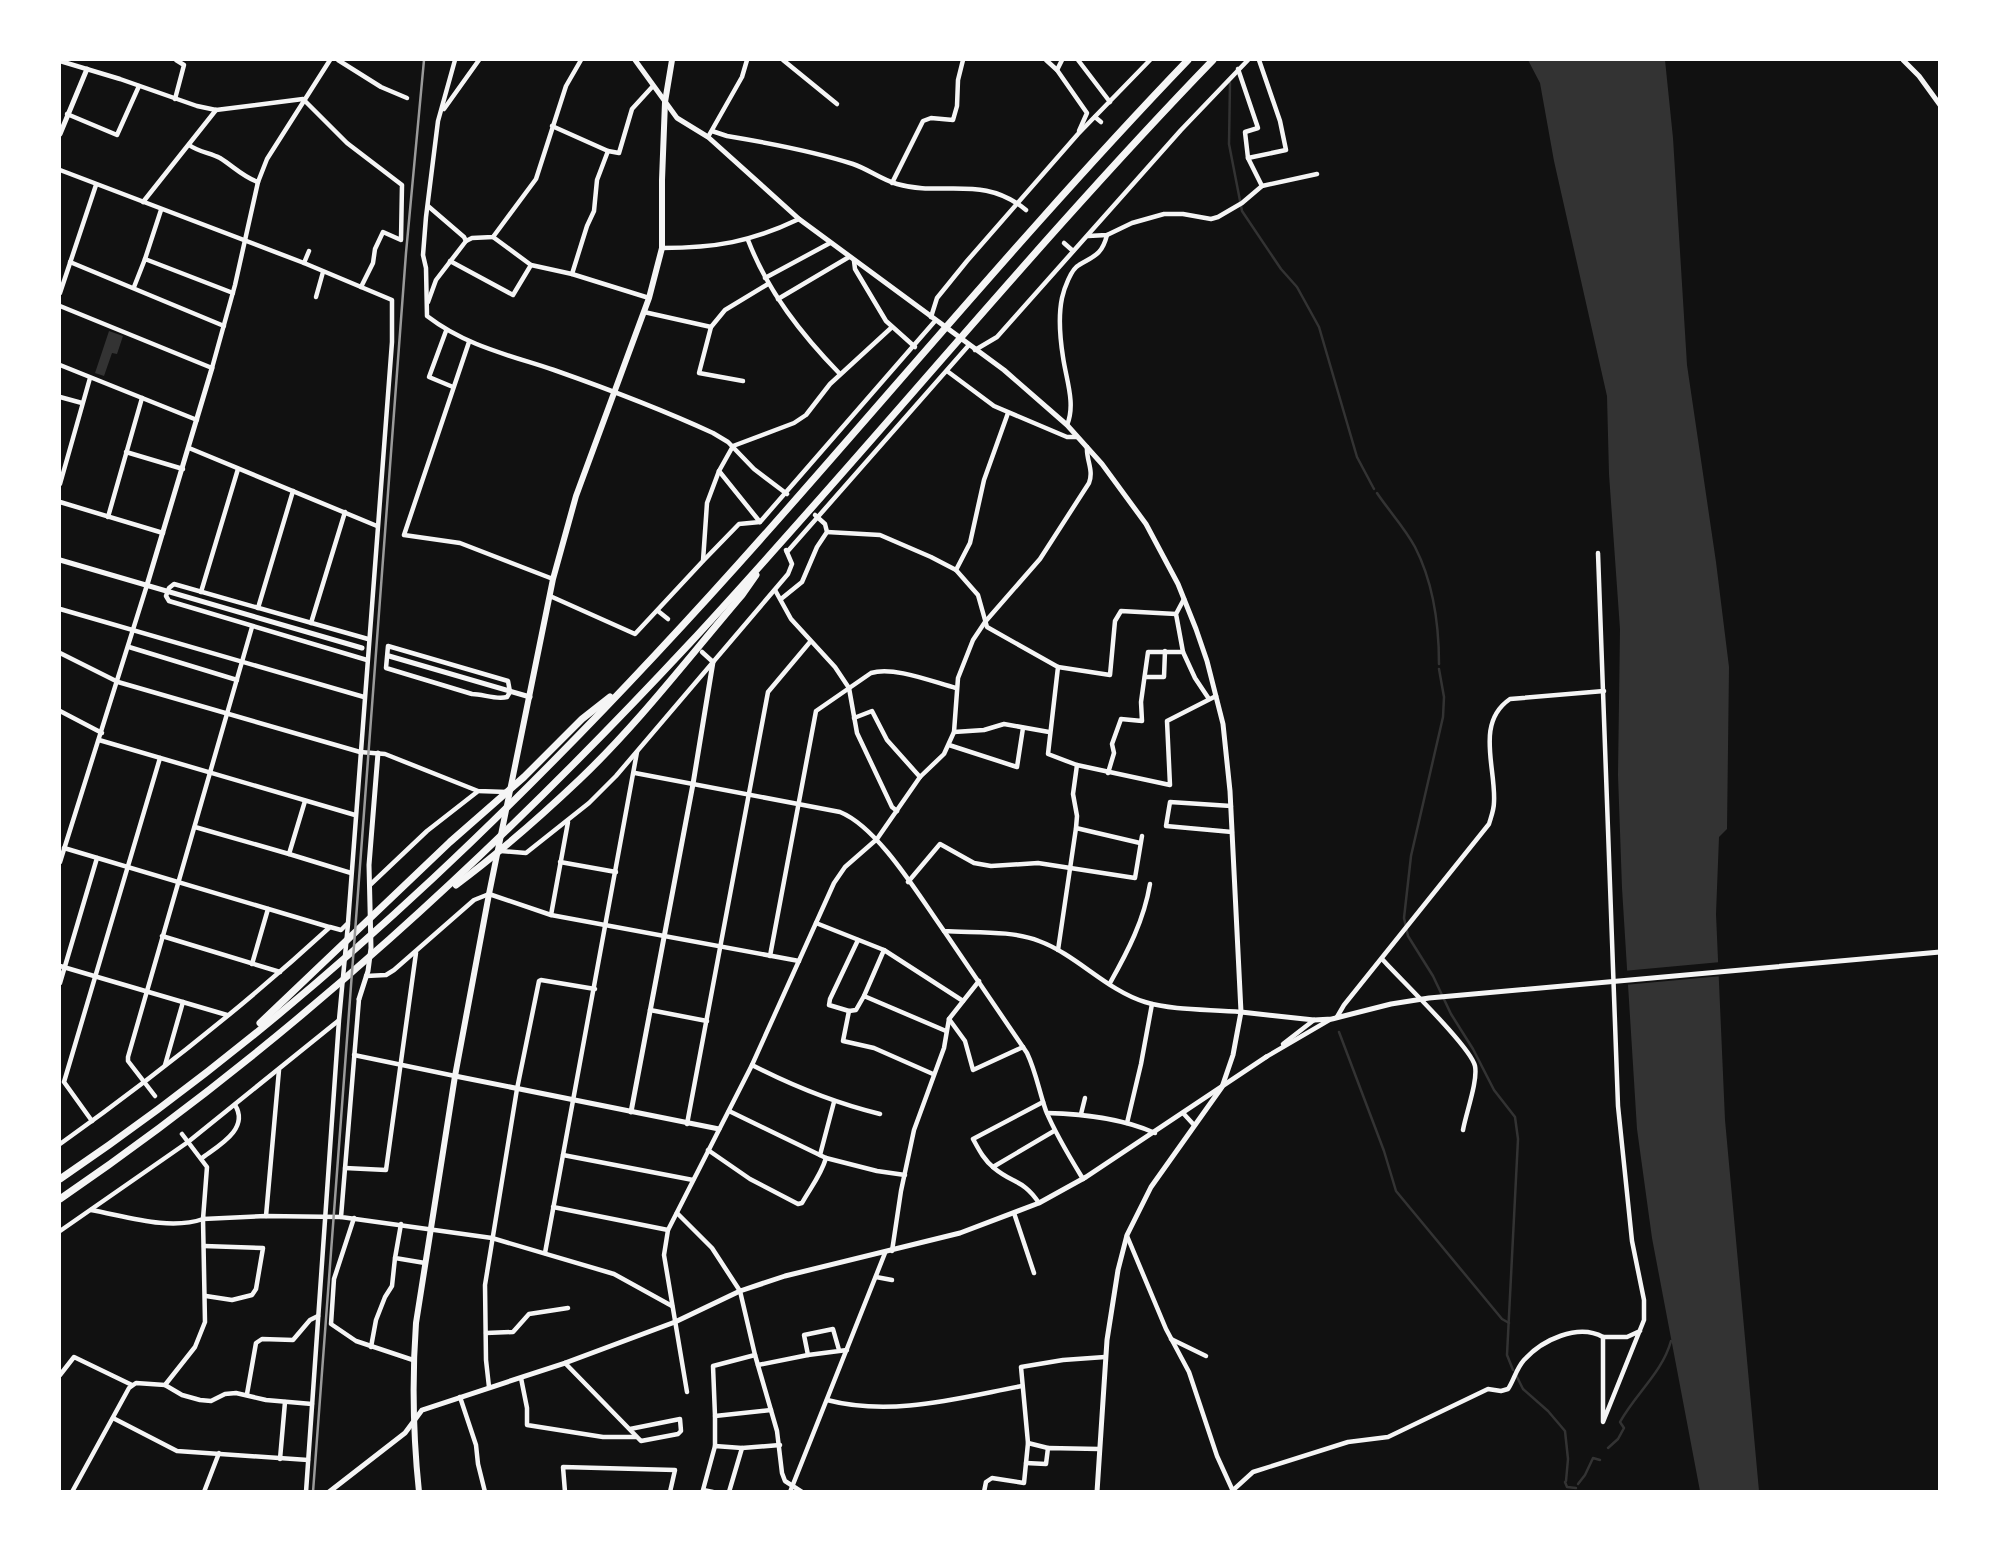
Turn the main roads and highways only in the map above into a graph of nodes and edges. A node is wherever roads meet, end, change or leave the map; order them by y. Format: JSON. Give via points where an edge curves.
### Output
{"nodes":[{"id":1,"x":672,"y":60,"type":"edge"},
{"id":2,"x":1188,"y":60,"type":"edge"},
{"id":3,"x":1213,"y":60,"type":"edge"},
{"id":4,"x":777,"y":546,"type":"junction"},
{"id":5,"x":627,"y":684,"type":"junction"},
{"id":6,"x":424,"y":909,"type":"junction"},
{"id":7,"x":227,"y":1055,"type":"junction"},
{"id":8,"x":60,"y":1179,"type":"edge"},
{"id":9,"x":60,"y":1199,"type":"edge"},
{"id":10,"x":419,"y":1492,"type":"edge"}],
"edges":[{"from":1,"to":10,"type":"main road","via":[[665,102],[662,248],[649,298],[576,496],[553,579],[455,1076],[413,1360]]},
{"from":2,"to":5,"type":"highway"},
{"from":3,"to":4,"type":"highway","via":[[1096,184]]},
{"from":4,"to":6,"type":"highway","via":[[629,707]]},
{"from":4,"to":6,"type":"highway","via":[[742,595],[580,779],[479,868]]},
{"from":5,"to":7,"type":"highway","via":[[582,719]]},
{"from":5,"to":7,"type":"highway","via":[[376,931]]},
{"from":6,"to":9,"type":"highway","via":[[233,1072]]},
{"from":7,"to":8,"type":"highway"}]}
